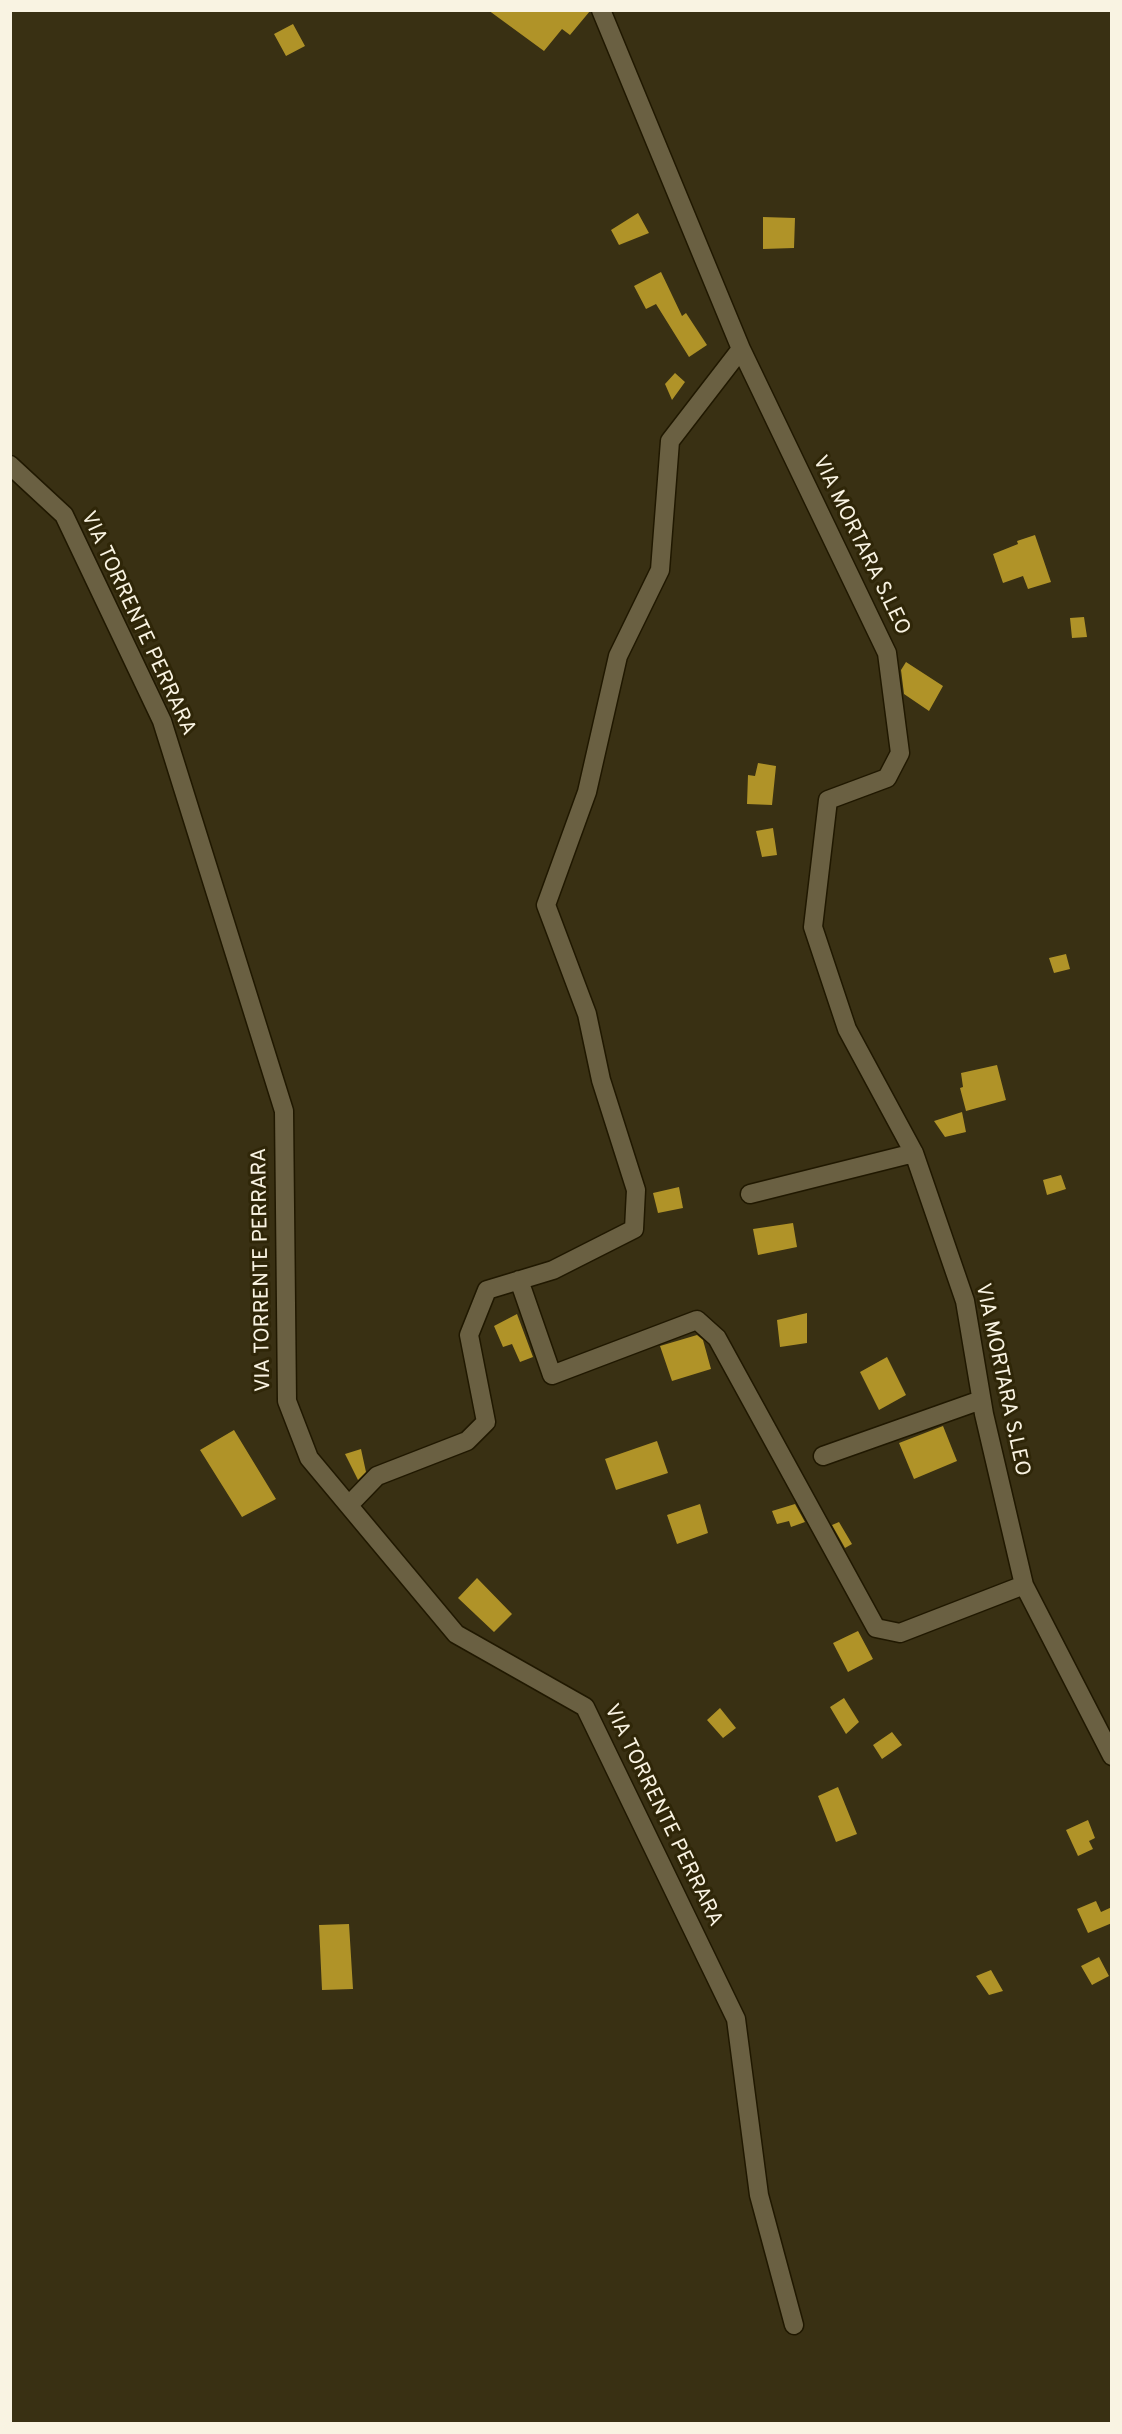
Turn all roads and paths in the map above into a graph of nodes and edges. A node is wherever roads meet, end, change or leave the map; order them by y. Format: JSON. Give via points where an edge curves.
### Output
{"nodes":[{"id":1,"x":601,"y":10,"type":"edge"},
{"id":2,"x":741,"y":350,"type":"junction"},
{"id":3,"x":10,"y":465,"type":"edge"},
{"id":4,"x":914,"y":1153,"type":"junction"},
{"id":5,"x":750,"y":1194,"type":"dead end"},
{"id":6,"x":519,"y":1280,"type":"junction"},
{"id":7,"x":981,"y":1400,"type":"junction"},
{"id":8,"x":823,"y":1456,"type":"dead end"},
{"id":9,"x":349,"y":1505,"type":"junction"},
{"id":10,"x":1024,"y":1585,"type":"junction"},
{"id":11,"x":1112,"y":1756,"type":"edge"},
{"id":12,"x":794,"y":2325,"type":"dead end"}],
"edges":[{"from":1,"to":2,"type":"street","name":"VIA MORTARA S.LEO"},
{"from":2,"to":4,"type":"street","name":"VIA MORTARA S.LEO","via":[[887,653],[900,753],[887,778],[828,800],[813,927],[847,1029]]},
{"from":2,"to":6,"type":"street","via":[[670,441],[660,570],[618,656],[587,792],[546,905],[587,1014],[601,1080],[636,1190],[634,1229],[553,1270]]},
{"from":3,"to":9,"type":"street","name":"VIA TORRENTE PERRARA","via":[[64,515],[162,721],[284,1112],[287,1401],[309,1458]]},
{"from":4,"to":5,"type":"street"},
{"from":4,"to":7,"type":"street","name":"VIA MORTARA S.LEO","via":[[965,1301]]},
{"from":6,"to":9,"type":"street","via":[[487,1290],[469,1335],[486,1422],[467,1441],[377,1476]]},
{"from":6,"to":10,"type":"street","via":[[552,1375],[697,1320],[717,1338],[876,1628],[900,1633]]},
{"from":7,"to":8,"type":"street"},
{"from":7,"to":10,"type":"street","name":"VIA MORTARA S.LEO"},
{"from":9,"to":12,"type":"street","name":"VIA TORRENTE PERRARA","via":[[456,1634],[585,1707],[736,2019],[759,2195]]},
{"from":10,"to":11,"type":"street","name":"VIA MORTARA S.LEO"}]}
